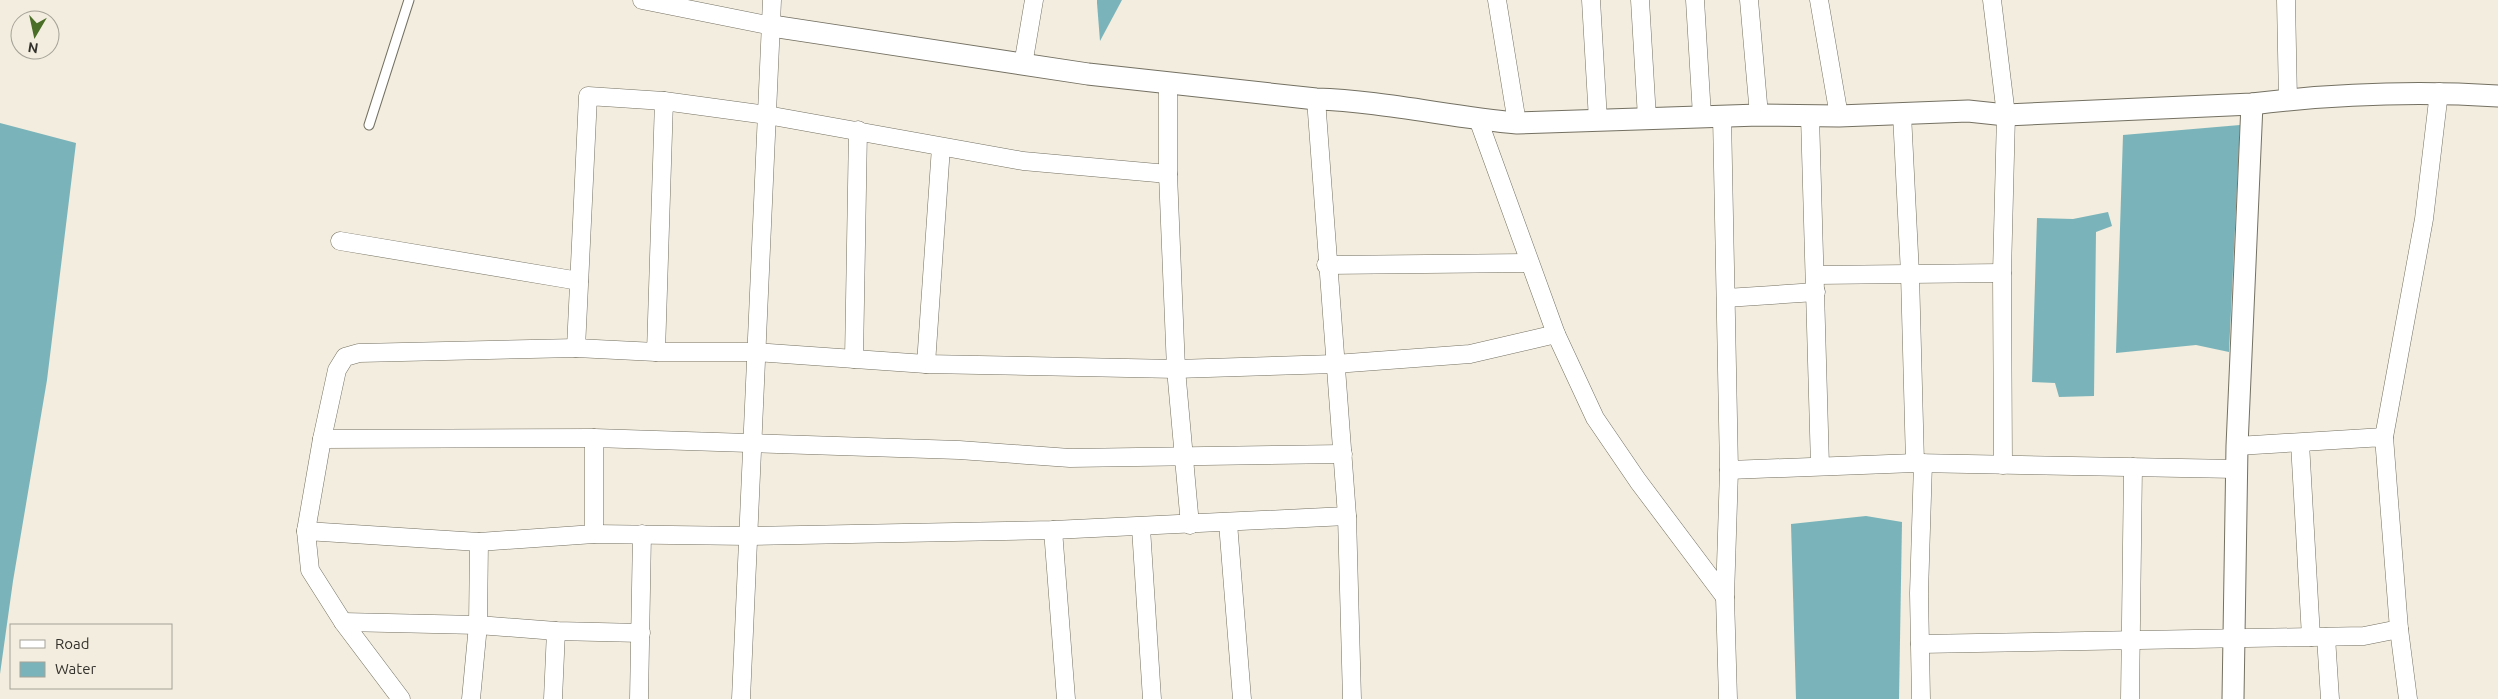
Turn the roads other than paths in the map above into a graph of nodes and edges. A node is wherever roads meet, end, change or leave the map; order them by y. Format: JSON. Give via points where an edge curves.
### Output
{"nodes":[{"id":1,"x":409,"y":0,"type":"edge"},
{"id":2,"x":642,"y":0,"type":"edge"},
{"id":3,"x":772,"y":0,"type":"edge"},
{"id":4,"x":1034,"y":0,"type":"edge"},
{"id":5,"x":1497,"y":0,"type":"edge"},
{"id":6,"x":1591,"y":0,"type":"edge"},
{"id":7,"x":1640,"y":0,"type":"edge"},
{"id":8,"x":1695,"y":0,"type":"edge"},
{"id":9,"x":1749,"y":0,"type":"edge"},
{"id":10,"x":1819,"y":0,"type":"edge"},
{"id":11,"x":1992,"y":0,"type":"edge"},
{"id":12,"x":2286,"y":0,"type":"edge"},
{"id":13,"x":772,"y":26,"type":"junction"},
{"id":14,"x":1023,"y":65,"type":"junction"},
{"id":15,"x":1168,"y":83,"type":"junction"},
{"id":16,"x":2439,"y":92,"type":"junction"},
{"id":17,"x":2498,"y":96,"type":"edge"},
{"id":18,"x":1316,"y":99,"type":"junction"},
{"id":19,"x":2288,"y":100,"type":"junction"},
{"id":20,"x":664,"y":101,"type":"junction"},
{"id":21,"x":2252,"y":104,"type":"junction"},
{"id":22,"x":1902,"y":114,"type":"junction"},
{"id":23,"x":767,"y":115,"type":"junction"},
{"id":24,"x":1759,"y":115,"type":"junction"},
{"id":25,"x":2006,"y":115,"type":"junction"},
{"id":26,"x":1712,"y":116,"type":"junction"},
{"id":27,"x":1810,"y":116,"type":"junction"},
{"id":28,"x":1839,"y":116,"type":"junction"},
{"id":29,"x":1647,"y":118,"type":"junction"},
{"id":30,"x":1478,"y":119,"type":"junction"},
{"id":31,"x":1598,"y":120,"type":"junction"},
{"id":32,"x":1517,"y":123,"type":"junction"},
{"id":33,"x":369,"y":125,"type":"dead end"},
{"id":34,"x":858,"y":130,"type":"junction"},
{"id":35,"x":941,"y":147,"type":"junction"},
{"id":36,"x":1168,"y":174,"type":"junction"},
{"id":37,"x":340,"y":241,"type":"dead end"},
{"id":38,"x":1529,"y":263,"type":"junction"},
{"id":39,"x":1326,"y":265,"type":"junction"},
{"id":40,"x":2002,"y":273,"type":"junction"},
{"id":41,"x":1910,"y":274,"type":"junction"},
{"id":42,"x":579,"y":281,"type":"junction"},
{"id":43,"x":1816,"y":283,"type":"junction"},
{"id":44,"x":1726,"y":298,"type":"junction"},
{"id":45,"x":1556,"y":334,"type":"junction"},
{"id":46,"x":576,"y":348,"type":"junction"},
{"id":47,"x":656,"y":352,"type":"junction"},
{"id":48,"x":756,"y":352,"type":"junction"},
{"id":49,"x":854,"y":359,"type":"junction"},
{"id":50,"x":926,"y":364,"type":"junction"},
{"id":51,"x":1335,"y":364,"type":"junction"},
{"id":52,"x":1176,"y":369,"type":"junction"},
{"id":53,"x":2384,"y":437,"type":"junction"},
{"id":54,"x":594,"y":438,"type":"junction"},
{"id":55,"x":322,"y":439,"type":"junction"},
{"id":56,"x":2300,"y":442,"type":"junction"},
{"id":57,"x":751,"y":444,"type":"junction"},
{"id":58,"x":2237,"y":446,"type":"junction"},
{"id":59,"x":1343,"y":454,"type":"junction"},
{"id":60,"x":1185,"y":458,"type":"junction"},
{"id":61,"x":1919,"y":463,"type":"junction"},
{"id":62,"x":2003,"y":464,"type":"junction"},
{"id":63,"x":1820,"y":466,"type":"junction"},
{"id":64,"x":2133,"y":467,"type":"junction"},
{"id":65,"x":2236,"y":469,"type":"junction"},
{"id":66,"x":1729,"y":470,"type":"junction"},
{"id":67,"x":1347,"y":516,"type":"junction"},
{"id":68,"x":1228,"y":523,"type":"junction"},
{"id":69,"x":1190,"y":525,"type":"junction"},
{"id":70,"x":1141,"y":528,"type":"junction"},
{"id":71,"x":1053,"y":530,"type":"junction"},
{"id":72,"x":306,"y":531,"type":"junction"},
{"id":73,"x":594,"y":534,"type":"junction"},
{"id":74,"x":642,"y":534,"type":"junction"},
{"id":75,"x":748,"y":536,"type":"junction"},
{"id":76,"x":479,"y":542,"type":"junction"},
{"id":77,"x":1725,"y":598,"type":"junction"},
{"id":78,"x":343,"y":622,"type":"junction"},
{"id":79,"x":478,"y":625,"type":"junction"},
{"id":80,"x":2399,"y":630,"type":"junction"},
{"id":81,"x":556,"y":631,"type":"junction"},
{"id":82,"x":641,"y":633,"type":"junction"},
{"id":83,"x":2319,"y":637,"type":"junction"},
{"id":84,"x":2234,"y":639,"type":"junction"},
{"id":85,"x":2132,"y":640,"type":"junction"},
{"id":86,"x":1920,"y":644,"type":"junction"},
{"id":87,"x":401,"y":699,"type":"edge"},
{"id":88,"x":471,"y":699,"type":"edge"},
{"id":89,"x":553,"y":699,"type":"edge"},
{"id":90,"x":639,"y":699,"type":"edge"},
{"id":91,"x":742,"y":699,"type":"edge"},
{"id":92,"x":1066,"y":699,"type":"edge"},
{"id":93,"x":1152,"y":699,"type":"edge"},
{"id":94,"x":1242,"y":699,"type":"edge"},
{"id":95,"x":1352,"y":699,"type":"edge"},
{"id":96,"x":1728,"y":699,"type":"edge"},
{"id":97,"x":1921,"y":699,"type":"edge"},
{"id":98,"x":2130,"y":699,"type":"edge"},
{"id":99,"x":2233,"y":699,"type":"edge"},
{"id":100,"x":2330,"y":699,"type":"edge"},
{"id":101,"x":2408,"y":699,"type":"edge"}],
"edges":[{"from":1,"to":33,"type":"lane"},
{"from":2,"to":13,"type":"street"},
{"from":3,"to":13,"type":"street"},
{"from":4,"to":14,"type":"street"},
{"from":5,"to":32,"type":"street"},
{"from":6,"to":31,"type":"street"},
{"from":7,"to":29,"type":"street"},
{"from":8,"to":26,"type":"street"},
{"from":9,"to":24,"type":"street"},
{"from":10,"to":28,"type":"street"},
{"from":11,"to":25,"type":"street"},
{"from":12,"to":19,"type":"street"},
{"from":13,"to":14,"type":"street"},
{"from":13,"to":23,"type":"street"},
{"from":14,"to":15,"type":"street"},
{"from":15,"to":18,"type":"street"},
{"from":15,"to":36,"type":"street"},
{"from":16,"to":17,"type":"street"},
{"from":16,"to":19,"type":"street"},
{"from":16,"to":53,"type":"street","via":[[2424,219]]},
{"from":18,"to":30,"type":"street","via":[[1345,100]]},
{"from":18,"to":39,"type":"street"},
{"from":19,"to":21,"type":"street"},
{"from":20,"to":23,"type":"street"},
{"from":20,"to":42,"type":"street","via":[[588,96]]},
{"from":20,"to":47,"type":"street"},
{"from":21,"to":25,"type":"street"},
{"from":21,"to":58,"type":"street"},
{"from":22,"to":25,"type":"street","via":[[1968,112]]},
{"from":22,"to":28,"type":"street"},
{"from":22,"to":41,"type":"street"},
{"from":23,"to":34,"type":"street"},
{"from":23,"to":48,"type":"street"},
{"from":24,"to":26,"type":"street"},
{"from":24,"to":27,"type":"street"},
{"from":25,"to":40,"type":"street"},
{"from":26,"to":29,"type":"street"},
{"from":26,"to":44,"type":"street"},
{"from":27,"to":28,"type":"street"},
{"from":27,"to":43,"type":"street"},
{"from":29,"to":31,"type":"street"},
{"from":30,"to":32,"type":"street"},
{"from":30,"to":38,"type":"street"},
{"from":31,"to":32,"type":"street"},
{"from":34,"to":35,"type":"street"},
{"from":34,"to":49,"type":"street"},
{"from":35,"to":36,"type":"street","via":[[1023,162]]},
{"from":35,"to":50,"type":"street"},
{"from":36,"to":52,"type":"street"},
{"from":37,"to":42,"type":"street"},
{"from":38,"to":39,"type":"street"},
{"from":38,"to":45,"type":"street"},
{"from":39,"to":51,"type":"street"},
{"from":40,"to":41,"type":"street"},
{"from":40,"to":62,"type":"street"},
{"from":41,"to":43,"type":"street"},
{"from":41,"to":61,"type":"street"},
{"from":42,"to":46,"type":"street"},
{"from":43,"to":44,"type":"street"},
{"from":43,"to":63,"type":"street"},
{"from":44,"to":66,"type":"street"},
{"from":45,"to":51,"type":"street","via":[[1470,354]]},
{"from":45,"to":77,"type":"street","via":[[1595,418]]},
{"from":46,"to":47,"type":"street"},
{"from":46,"to":55,"type":"street","via":[[359,352],[345,357],[337,370]]},
{"from":47,"to":48,"type":"street"},
{"from":48,"to":49,"type":"street"},
{"from":48,"to":57,"type":"street"},
{"from":49,"to":50,"type":"street"},
{"from":50,"to":52,"type":"street"},
{"from":51,"to":52,"type":"street"},
{"from":51,"to":59,"type":"street"},
{"from":52,"to":60,"type":"street"},
{"from":53,"to":56,"type":"street"},
{"from":53,"to":80,"type":"street"},
{"from":54,"to":55,"type":"street"},
{"from":54,"to":57,"type":"street"},
{"from":54,"to":73,"type":"street"},
{"from":55,"to":72,"type":"street"},
{"from":56,"to":58,"type":"street"},
{"from":56,"to":83,"type":"street"},
{"from":57,"to":60,"type":"street","via":[[959,450],[1070,458]]},
{"from":57,"to":75,"type":"street"},
{"from":58,"to":65,"type":"street"},
{"from":59,"to":60,"type":"street"},
{"from":59,"to":67,"type":"street"},
{"from":60,"to":69,"type":"street"},
{"from":61,"to":62,"type":"street"},
{"from":61,"to":63,"type":"street"},
{"from":61,"to":86,"type":"street"},
{"from":62,"to":64,"type":"street"},
{"from":63,"to":66,"type":"street"},
{"from":64,"to":65,"type":"street"},
{"from":64,"to":85,"type":"street"},
{"from":65,"to":84,"type":"street"},
{"from":66,"to":77,"type":"street"},
{"from":67,"to":68,"type":"street"},
{"from":67,"to":95,"type":"street"},
{"from":68,"to":69,"type":"street"},
{"from":68,"to":94,"type":"street"},
{"from":69,"to":70,"type":"street"},
{"from":70,"to":71,"type":"street"},
{"from":70,"to":93,"type":"street"},
{"from":71,"to":75,"type":"street"},
{"from":71,"to":92,"type":"street"},
{"from":72,"to":76,"type":"street"},
{"from":72,"to":78,"type":"street","via":[[310,570]]},
{"from":73,"to":74,"type":"street"},
{"from":73,"to":76,"type":"street"},
{"from":74,"to":75,"type":"street"},
{"from":74,"to":82,"type":"street"},
{"from":75,"to":91,"type":"street"},
{"from":76,"to":79,"type":"street"},
{"from":77,"to":96,"type":"street"},
{"from":78,"to":79,"type":"street"},
{"from":78,"to":87,"type":"street"},
{"from":79,"to":81,"type":"street"},
{"from":79,"to":88,"type":"street"},
{"from":80,"to":83,"type":"street","via":[[2364,636]]},
{"from":80,"to":101,"type":"street"},
{"from":81,"to":82,"type":"street"},
{"from":81,"to":89,"type":"street"},
{"from":82,"to":90,"type":"street"},
{"from":83,"to":84,"type":"street"},
{"from":83,"to":100,"type":"street"},
{"from":84,"to":85,"type":"street"},
{"from":84,"to":99,"type":"street"},
{"from":85,"to":86,"type":"street"},
{"from":85,"to":98,"type":"street"},
{"from":86,"to":97,"type":"street"}]}
